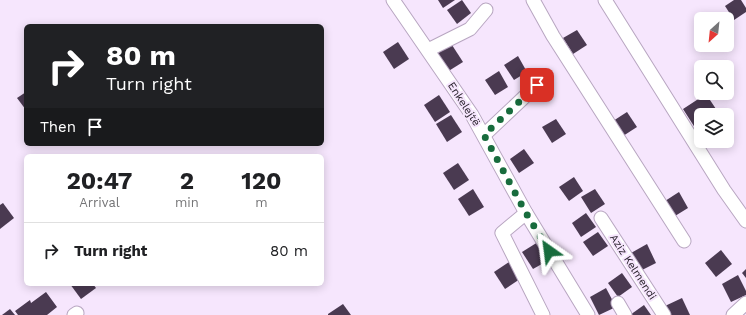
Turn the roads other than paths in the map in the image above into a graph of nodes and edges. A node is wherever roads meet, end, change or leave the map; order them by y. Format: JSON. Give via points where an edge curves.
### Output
{"nodes":[{"id":1,"x":393,"y":0,"type":"edge"},
{"id":2,"x":533,"y":0,"type":"edge"},
{"id":3,"x":604,"y":0,"type":"edge"},
{"id":4,"x":486,"y":10,"type":"dead end"},
{"id":5,"x":428,"y":50,"type":"junction"},
{"id":6,"x":537,"y":85,"type":"dead end"},
{"id":7,"x":484,"y":135,"type":"junction"},
{"id":8,"x":526,"y":213,"type":"junction"},
{"id":9,"x":601,"y":218,"type":"dead end"},
{"id":10,"x":746,"y":221,"type":"edge"},
{"id":11,"x":684,"y":241,"type":"dead end"},
{"id":12,"x":746,"y":303,"type":"edge"},
{"id":13,"x":618,"y":304,"type":"dead end"},
{"id":14,"x":543,"y":315,"type":"edge"},
{"id":15,"x":588,"y":315,"type":"edge"},
{"id":16,"x":625,"y":315,"type":"edge"},
{"id":17,"x":664,"y":315,"type":"edge"},
{"id":18,"x":733,"y":315,"type":"edge"}],
"edges":[{"from":1,"to":5,"type":"street","name":"Enkelejtë"},
{"from":2,"to":11,"type":"street","via":[[553,36]]},
{"from":3,"to":10,"type":"street"},
{"from":4,"to":5,"type":"street","via":[[470,28]]},
{"from":5,"to":7,"type":"street","name":"Enkelejtë"},
{"from":6,"to":7,"type":"street"},
{"from":7,"to":8,"type":"street","name":"Enkelejtë"},
{"from":8,"to":14,"type":"street","via":[[502,233]]},
{"from":8,"to":15,"type":"street","name":"Enkelejtë"},
{"from":9,"to":17,"type":"street","name":"Aziz Kelmendi"},
{"from":12,"to":18,"type":"street"},
{"from":13,"to":16,"type":"street"}]}
